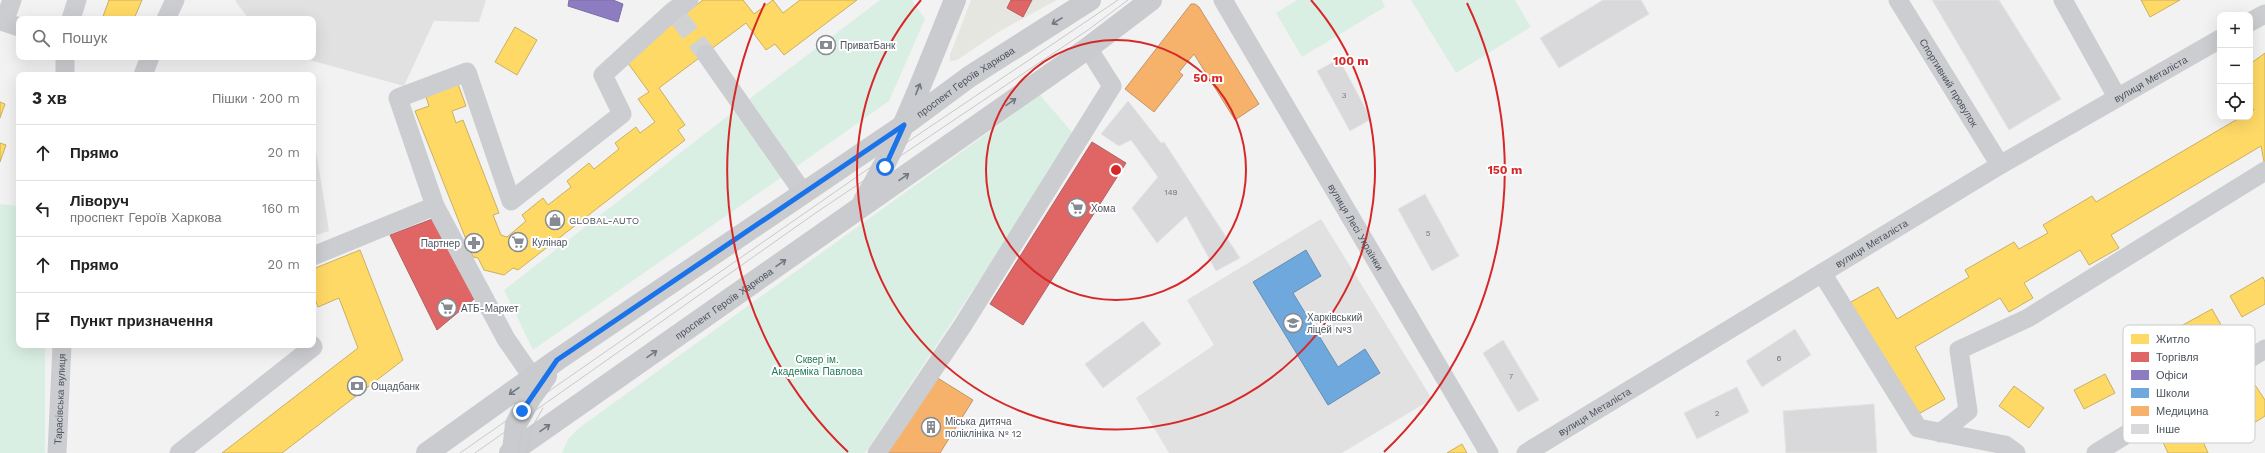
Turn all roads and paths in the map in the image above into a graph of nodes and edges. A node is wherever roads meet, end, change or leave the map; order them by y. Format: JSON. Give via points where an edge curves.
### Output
{"nodes":[{"id":1,"x":12,"y":0,"type":"edge"},
{"id":2,"x":77,"y":0,"type":"edge"},
{"id":3,"x":174,"y":0,"type":"edge"},
{"id":4,"x":689,"y":0,"type":"edge"},
{"id":5,"x":955,"y":0,"type":"edge"},
{"id":6,"x":1090,"y":0,"type":"edge"},
{"id":7,"x":1126,"y":0,"type":"edge"},
{"id":8,"x":1151,"y":0,"type":"edge"},
{"id":9,"x":1223,"y":0,"type":"edge"},
{"id":10,"x":1898,"y":0,"type":"edge"},
{"id":11,"x":2063,"y":0,"type":"edge"},
{"id":12,"x":2265,"y":14,"type":"edge"},
{"id":13,"x":71,"y":16,"type":"edge"},
{"id":14,"x":167,"y":16,"type":"edge"},
{"id":15,"x":2253,"y":20,"type":"edge"},
{"id":16,"x":16,"y":26,"type":"edge"},
{"id":17,"x":1117,"y":26,"type":"junction"},
{"id":18,"x":2217,"y":41,"type":"edge"},
{"id":19,"x":1088,"y":48,"type":"junction"},
{"id":20,"x":706,"y":54,"type":"tunnel mouth"},
{"id":21,"x":65,"y":60,"type":"edge"},
{"id":22,"x":149,"y":60,"type":"edge"},
{"id":23,"x":65,"y":72,"type":"edge"},
{"id":24,"x":144,"y":72,"type":"edge"},
{"id":25,"x":2117,"y":97,"type":"junction"},
{"id":26,"x":904,"y":125,"type":"junction"},
{"id":27,"x":2000,"y":165,"type":"junction"},
{"id":28,"x":2265,"y":171,"type":"edge"},
{"id":29,"x":804,"y":194,"type":"junction"},
{"id":30,"x":435,"y":206,"type":"junction"},
{"id":31,"x":860,"y":207,"type":"junction"},
{"id":32,"x":316,"y":255,"type":"edge"},
{"id":33,"x":1822,"y":273,"type":"junction"},
{"id":34,"x":62,"y":348,"type":"edge"},
{"id":35,"x":312,"y":348,"type":"edge"},
{"id":36,"x":2265,"y":349,"type":"edge"},
{"id":37,"x":2255,"y":355,"type":"edge"},
{"id":38,"x":557,"y":360,"type":"junction"},
{"id":39,"x":533,"y":378,"type":"junction"},
{"id":40,"x":1940,"y":433,"type":"junction"},
{"id":41,"x":2123,"y":436,"type":"edge"},
{"id":42,"x":513,"y":452,"type":"edge"},
{"id":43,"x":57,"y":453,"type":"edge"},
{"id":44,"x":179,"y":453,"type":"edge"},
{"id":45,"x":428,"y":453,"type":"edge"},
{"id":46,"x":877,"y":453,"type":"edge"},
{"id":47,"x":1489,"y":453,"type":"edge"},
{"id":48,"x":1526,"y":453,"type":"edge"},
{"id":49,"x":2016,"y":453,"type":"edge"},
{"id":50,"x":2096,"y":453,"type":"edge"}],
"edges":[{"from":1,"to":16,"type":"street","via":[[4,22]]},
{"from":2,"to":13,"type":"street"},
{"from":3,"to":14,"type":"street"},
{"from":4,"to":30,"type":"street","via":[[676,15],[603,75],[622,114],[511,201],[467,72],[398,98]]},
{"from":26,"to":5,"type":"main road","one_way":true},
{"from":6,"to":26,"type":"main road","name":"проспект Героїв Харкова","one_way":true,"via":[[969,77]]},
{"from":7,"to":17,"type":"main road"},
{"from":8,"to":17,"type":"main road","name":"проспект Героїв Харкова"},
{"from":9,"to":47,"type":"street","name":"вулиця Лесі Українки"},
{"from":10,"to":27,"type":"street","name":"Спортивний провулок"},
{"from":11,"to":25,"type":"street"},
{"from":12,"to":15,"type":"street"},
{"from":17,"to":19,"type":"main road","name":"проспект Героїв Харкова"},
{"from":18,"to":25,"type":"street","name":"вулиця Металіста"},
{"from":31,"to":19,"type":"main road","name":"проспект Героїв Харкова","one_way":true},
{"from":19,"to":46,"type":"street","via":[[1112,86],[963,325]]},
{"from":20,"to":29,"type":"street"},
{"from":21,"to":23,"type":"street"},
{"from":22,"to":24,"type":"street"},
{"from":25,"to":27,"type":"street","name":"вулиця Металіста"},
{"from":26,"to":29,"type":"main road","name":"проспект Героїв Харкова"},
{"from":26,"to":31,"type":"main road","via":[[885,167]]},
{"from":27,"to":33,"type":"street","name":"вулиця Металіста"},
{"from":28,"to":40,"type":"street","via":[[2028,318],[1959,350],[1968,411]]},
{"from":29,"to":38,"type":"main road","name":"проспект Героїв Харкова"},
{"from":30,"to":32,"type":"street"},
{"from":30,"to":39,"type":"street","via":[[506,339]]},
{"from":42,"to":31,"type":"main road","name":"проспект Героїв Харкова","one_way":true},
{"from":33,"to":40,"type":"street","via":[[1918,428]]},
{"from":33,"to":48,"type":"street","name":"вулиця Металіста"},
{"from":34,"to":43,"type":"street","name":"Тарасівська вулиця"},
{"from":35,"to":44,"type":"street"},
{"from":36,"to":37,"type":"street"},
{"from":38,"to":39,"type":"main road","name":"проспект Героїв Харкова"},
{"from":38,"to":42,"type":"main road","via":[[522,411],[516,424]]},
{"from":39,"to":45,"type":"main road","name":"проспект Героїв Харкова","one_way":true},
{"from":40,"to":49,"type":"street","via":[[2005,445]]},
{"from":41,"to":50,"type":"street"}]}
